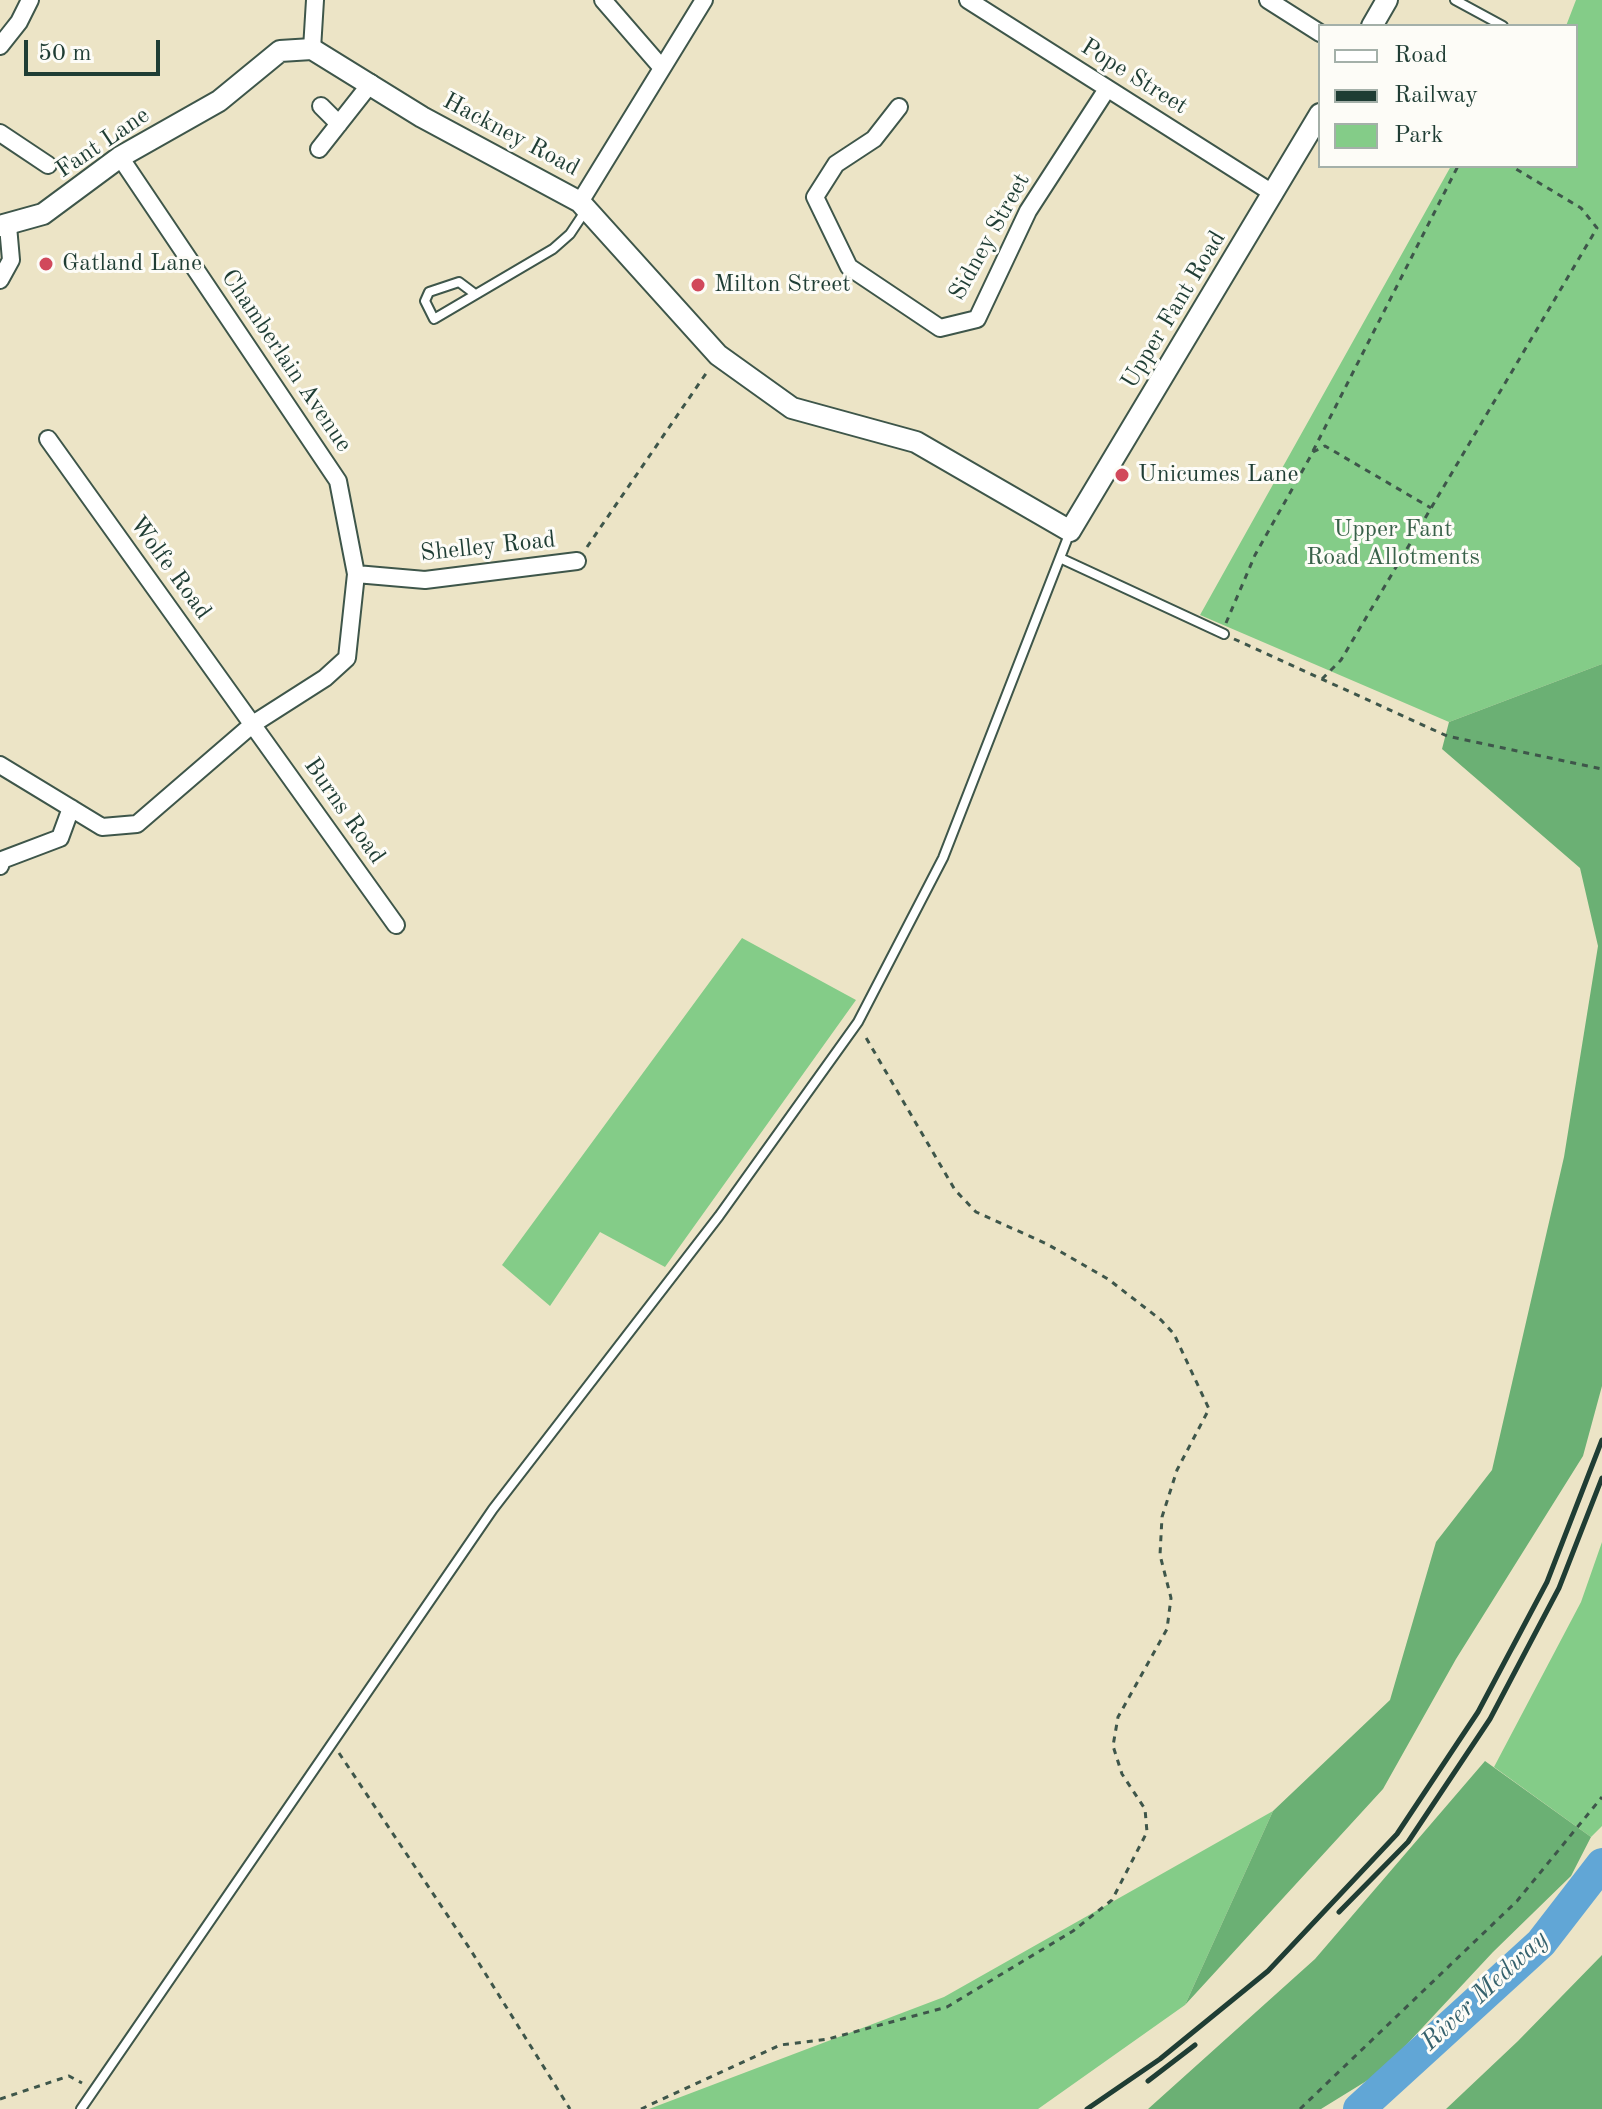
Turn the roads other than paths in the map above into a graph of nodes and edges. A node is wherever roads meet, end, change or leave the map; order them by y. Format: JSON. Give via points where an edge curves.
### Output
{"nodes":[{"id":1,"x":30,"y":0,"type":"edge"},
{"id":2,"x":315,"y":0,"type":"edge"},
{"id":3,"x":603,"y":0,"type":"edge"},
{"id":4,"x":704,"y":0,"type":"edge"},
{"id":5,"x":968,"y":0,"type":"edge"},
{"id":6,"x":1268,"y":0,"type":"edge"},
{"id":7,"x":1387,"y":0,"type":"edge"},
{"id":8,"x":1455,"y":0,"type":"edge"},
{"id":9,"x":1373,"y":24,"type":"edge"},
{"id":10,"x":1499,"y":24,"type":"edge"},
{"id":11,"x":1318,"y":32,"type":"edge"},
{"id":12,"x":0,"y":46,"type":"edge"},
{"id":13,"x":312,"y":49,"type":"junction"},
{"id":14,"x":662,"y":68,"type":"junction"},
{"id":15,"x":371,"y":83,"type":"junction"},
{"id":16,"x":1107,"y":89,"type":"junction"},
{"id":17,"x":321,"y":106,"type":"dead end"},
{"id":18,"x":899,"y":107,"type":"dead end"},
{"id":19,"x":1318,"y":117,"type":"edge"},
{"id":20,"x":339,"y":124,"type":"junction"},
{"id":21,"x":0,"y":133,"type":"edge"},
{"id":22,"x":319,"y":149,"type":"dead end"},
{"id":23,"x":120,"y":157,"type":"junction"},
{"id":24,"x":48,"y":165,"type":"dead end"},
{"id":25,"x":1274,"y":194,"type":"junction"},
{"id":26,"x":583,"y":205,"type":"junction"},
{"id":27,"x":4,"y":226,"type":"edge"},
{"id":28,"x":0,"y":280,"type":"edge"},
{"id":29,"x":475,"y":294,"type":"junction"},
{"id":30,"x":48,"y":439,"type":"dead end"},
{"id":31,"x":1070,"y":531,"type":"junction"},
{"id":32,"x":1060,"y":558,"type":"junction"},
{"id":33,"x":577,"y":561,"type":"road end"},
{"id":34,"x":356,"y":574,"type":"junction"},
{"id":35,"x":1224,"y":634,"type":"road end"},
{"id":36,"x":253,"y":724,"type":"junction"},
{"id":37,"x":0,"y":765,"type":"edge"},
{"id":38,"x":71,"y":808,"type":"junction"},
{"id":39,"x":0,"y":866,"type":"edge"},
{"id":40,"x":396,"y":925,"type":"dead end"},
{"id":41,"x":81,"y":2109,"type":"edge"}],
"edges":[{"from":1,"to":12,"type":"street"},
{"from":2,"to":13,"type":"street"},
{"from":3,"to":14,"type":"street"},
{"from":4,"to":14,"type":"street"},
{"from":5,"to":16,"type":"street","name":"Pope Street"},
{"from":6,"to":11,"type":"street"},
{"from":7,"to":9,"type":"street"},
{"from":8,"to":10,"type":"lane"},
{"from":13,"to":15,"type":"street","name":"Hackney Road"},
{"from":13,"to":23,"type":"street","name":"Fant Lane","via":[[280,51],[219,101]]},
{"from":14,"to":26,"type":"street"},
{"from":15,"to":20,"type":"street"},
{"from":15,"to":26,"type":"street","name":"Hackney Road","via":[[422,117]]},
{"from":16,"to":18,"type":"street","name":"Sidney Street","via":[[1028,211],[977,319],[940,328],[849,267],[815,197],[836,164],[874,139]]},
{"from":16,"to":25,"type":"street","name":"Pope Street"},
{"from":17,"to":20,"type":"street"},
{"from":19,"to":25,"type":"street","name":"Upper Fant Road"},
{"from":20,"to":22,"type":"street"},
{"from":21,"to":24,"type":"street"},
{"from":23,"to":27,"type":"street","name":"Fant Lane","via":[[43,214]]},
{"from":23,"to":34,"type":"street","name":"Chamberlain Avenue","via":[[338,481]]},
{"from":25,"to":31,"type":"street","name":"Upper Fant Road"},
{"from":26,"to":29,"type":"lane","via":[[570,234],[553,249]]},
{"from":26,"to":31,"type":"street","name":"Hackney Road","via":[[718,355],[792,408],[916,442]]},
{"from":27,"to":28,"type":"street","via":[[11,260]]},
{"from":29,"to":29,"type":"lane","via":[[434,319],[425,301],[429,292],[459,282]]},
{"from":30,"to":36,"type":"street","name":"Wolfe Road"},
{"from":31,"to":32,"type":"lane"},
{"from":32,"to":35,"type":"lane"},
{"from":32,"to":41,"type":"lane","via":[[943,858],[858,1022],[719,1216],[493,1509]]},
{"from":33,"to":34,"type":"street","name":"Shelley Road","via":[[425,580]]},
{"from":34,"to":36,"type":"street","name":"Chamberlain Avenue","via":[[347,658]]},
{"from":36,"to":38,"type":"street","name":"Chamberlain Avenue","via":[[137,824],[102,827]]},
{"from":36,"to":40,"type":"street","name":"Burns Road"},
{"from":37,"to":38,"type":"street","name":"Chamberlain Avenue"},
{"from":38,"to":39,"type":"street","via":[[60,838],[2,860]]}]}
